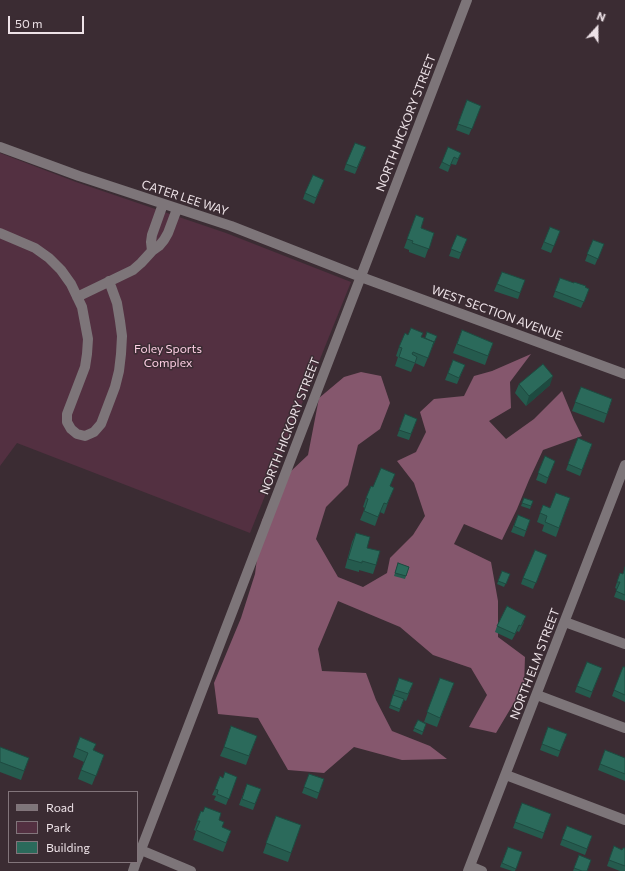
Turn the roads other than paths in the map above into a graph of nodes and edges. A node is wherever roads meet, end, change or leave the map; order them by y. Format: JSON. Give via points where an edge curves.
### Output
{"nodes":[{"id":1,"x":467,"y":0,"type":"edge"},
{"id":2,"x":0,"y":147,"type":"edge"},
{"id":3,"x":163,"y":204,"type":"junction"},
{"id":4,"x":177,"y":209,"type":"junction"},
{"id":5,"x":0,"y":233,"type":"edge"},
{"id":6,"x":152,"y":251,"type":"junction"},
{"id":7,"x":361,"y":277,"type":"junction"},
{"id":8,"x":109,"y":281,"type":"junction"},
{"id":9,"x":78,"y":297,"type":"junction"},
{"id":10,"x":625,"y":374,"type":"edge"},
{"id":11,"x":625,"y":465,"type":"edge"},
{"id":12,"x":565,"y":622,"type":"junction"},
{"id":13,"x":625,"y":644,"type":"edge"},
{"id":14,"x":537,"y":695,"type":"junction"},
{"id":15,"x":625,"y":728,"type":"edge"},
{"id":16,"x":506,"y":775,"type":"junction"},
{"id":17,"x":625,"y":820,"type":"edge"},
{"id":18,"x":141,"y":850,"type":"junction"},
{"id":19,"x":138,"y":858,"type":"edge"},
{"id":20,"x":469,"y":869,"type":"edge"},
{"id":21,"x":191,"y":871,"type":"edge"},
{"id":22,"x":482,"y":871,"type":"edge"}],
"edges":[{"from":1,"to":7,"type":"street","name":"NORTH HICKORY STREET"},
{"from":2,"to":3,"type":"street","name":"CATER LEE WAY"},
{"from":3,"to":4,"type":"street","name":"CATER LEE WAY"},
{"from":3,"to":6,"type":"street","via":[[152,235]]},
{"from":4,"to":6,"type":"street","via":[[164,240]]},
{"from":4,"to":7,"type":"street","name":"CATER LEE WAY","via":[[231,226]]},
{"from":5,"to":9,"type":"street","via":[[35,248],[49,258],[61,270]]},
{"from":6,"to":8,"type":"street","via":[[132,270]]},
{"from":7,"to":10,"type":"street","name":"WEST SECTION AVENUE"},
{"from":7,"to":18,"type":"street","name":"NORTH HICKORY STREET"},
{"from":8,"to":9,"type":"street"},
{"from":8,"to":9,"type":"street","via":[[117,303],[122,336],[119,371],[101,424],[94,432],[85,436],[77,434],[67,422],[67,414],[85,367],[87,354],[88,339]]},
{"from":11,"to":12,"type":"street","name":"NORTH ELM STREET"},
{"from":12,"to":13,"type":"street"},
{"from":12,"to":14,"type":"street","name":"NORTH ELM STREET"},
{"from":14,"to":15,"type":"street"},
{"from":14,"to":16,"type":"street","name":"NORTH ELM STREET"},
{"from":16,"to":17,"type":"street"},
{"from":16,"to":20,"type":"street","name":"NORTH ELM STREET"},
{"from":18,"to":19,"type":"street","name":"NORTH HICKORY STREET"},
{"from":18,"to":21,"type":"street"},
{"from":20,"to":22,"type":"street"}]}
